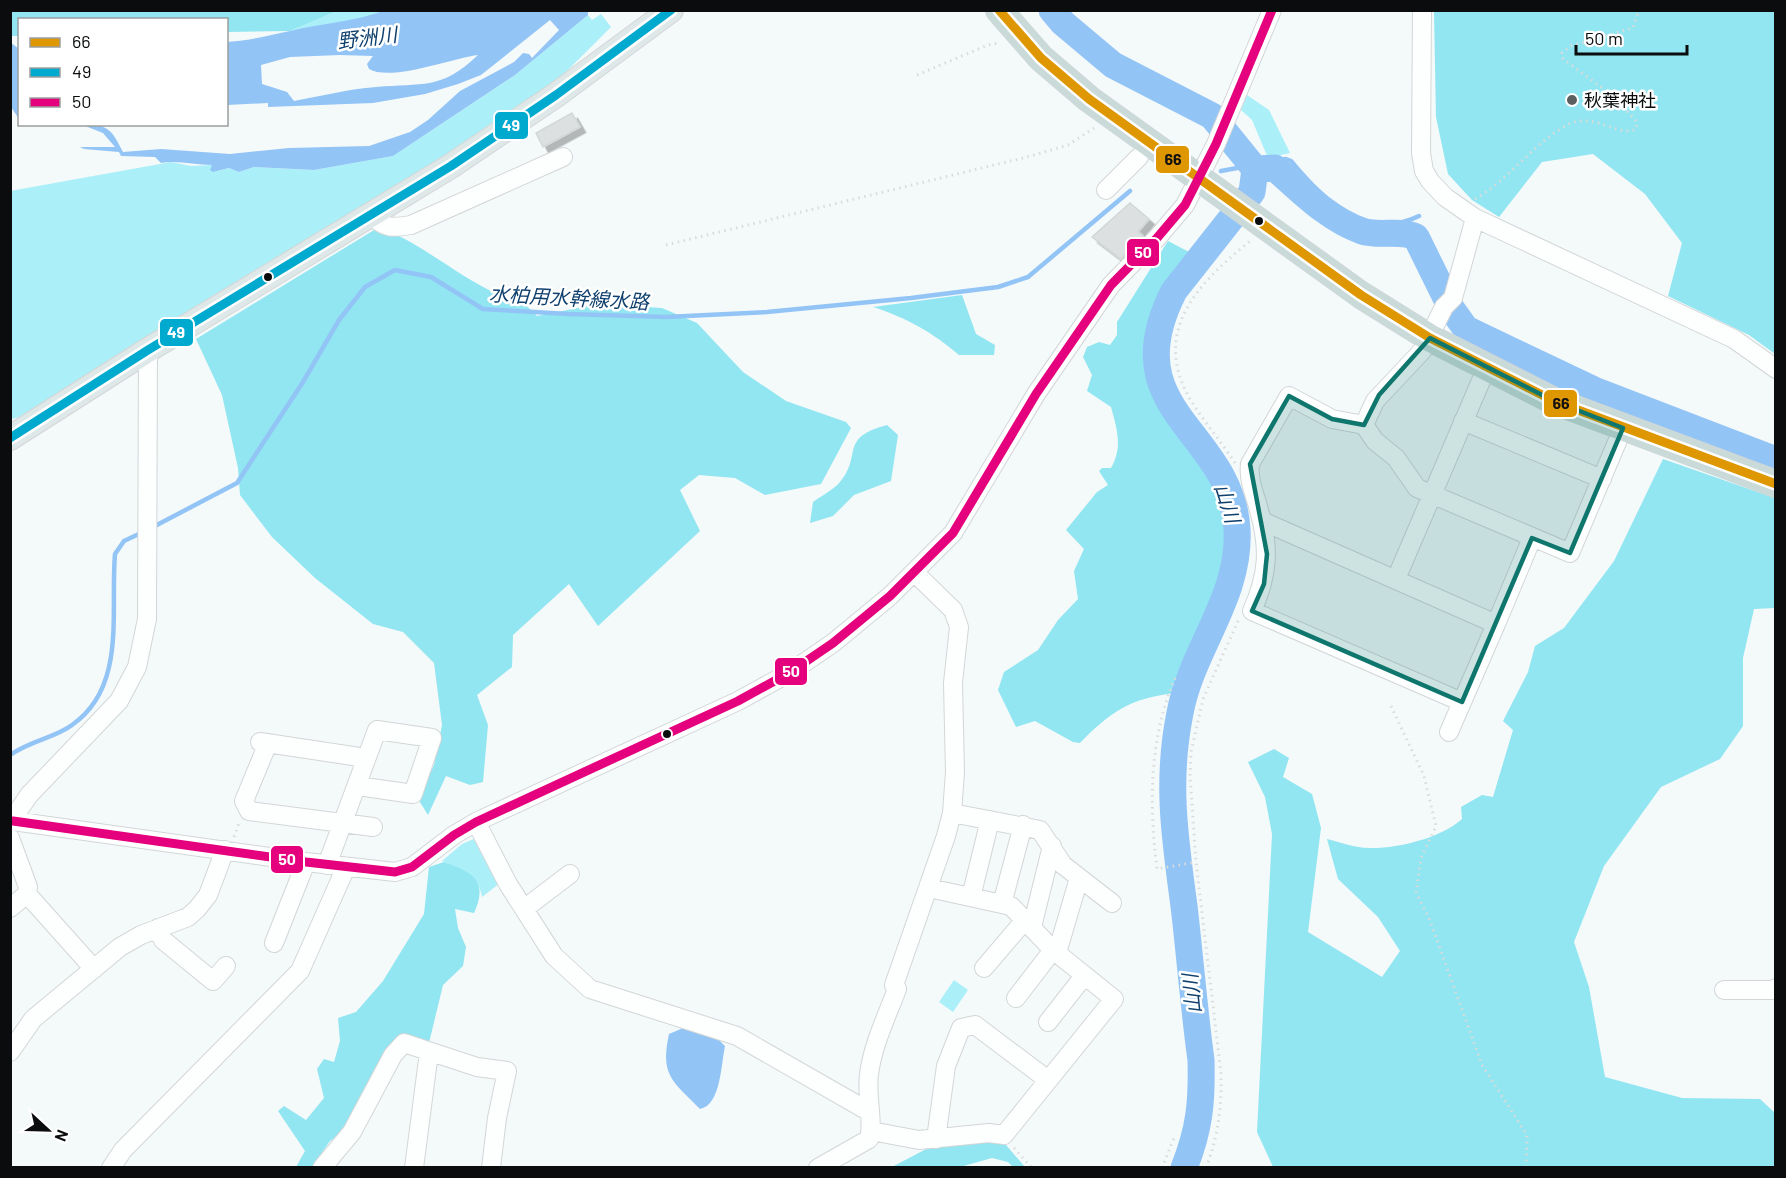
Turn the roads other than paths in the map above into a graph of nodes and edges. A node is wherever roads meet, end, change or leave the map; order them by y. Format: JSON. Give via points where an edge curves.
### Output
{"nodes":[{"id":1,"x":671,"y":10,"type":"edge"},
{"id":2,"x":999,"y":10,"type":"edge"},
{"id":3,"x":1272,"y":10,"type":"edge"},
{"id":4,"x":1422,"y":10,"type":"edge"},
{"id":5,"x":563,"y":158,"type":"dead end"},
{"id":6,"x":1140,"y":158,"type":"dead end"},
{"id":7,"x":1200,"y":178,"type":"junction"},
{"id":8,"x":1106,"y":190,"type":"dead end"},
{"id":9,"x":1467,"y":212,"type":"junction"},
{"id":10,"x":371,"y":215,"type":"junction"},
{"id":11,"x":1430,"y":338,"type":"junction"},
{"id":12,"x":148,"y":350,"type":"junction"},
{"id":13,"x":1486,"y":369,"type":"junction"},
{"id":14,"x":1776,"y":369,"type":"edge"},
{"id":15,"x":1463,"y":421,"type":"junction"},
{"id":16,"x":1364,"y":425,"type":"junction"},
{"id":17,"x":1623,"y":428,"type":"junction"},
{"id":18,"x":10,"y":438,"type":"edge"},
{"id":19,"x":1602,"y":478,"type":"junction"},
{"id":20,"x":1776,"y":484,"type":"edge"},
{"id":21,"x":1431,"y":496,"type":"junction"},
{"id":22,"x":1262,"y":521,"type":"junction"},
{"id":23,"x":1532,"y":538,"type":"junction"},
{"id":24,"x":914,"y":572,"type":"junction"},
{"id":25,"x":1396,"y":579,"type":"junction"},
{"id":26,"x":1496,"y":624,"type":"junction"},
{"id":27,"x":1462,"y":702,"type":"junction"},
{"id":28,"x":1449,"y":732,"type":"dead end"},
{"id":29,"x":366,"y":758,"type":"junction"},
{"id":30,"x":358,"y":786,"type":"junction"},
{"id":31,"x":952,"y":813,"type":"junction"},
{"id":32,"x":990,"y":820,"type":"junction"},
{"id":33,"x":476,"y":822,"type":"junction"},
{"id":34,"x":343,"y":823,"type":"junction"},
{"id":35,"x":1023,"y":825,"type":"junction"},
{"id":36,"x":373,"y":827,"type":"dead end"},
{"id":37,"x":11,"y":828,"type":"edge"},
{"id":38,"x":1052,"y":846,"type":"junction"},
{"id":39,"x":228,"y":851,"type":"junction"},
{"id":40,"x":306,"y":862,"type":"junction"},
{"id":41,"x":327,"y":865,"type":"junction"},
{"id":42,"x":346,"y":867,"type":"junction"},
{"id":43,"x":570,"y":874,"type":"dead end"},
{"id":44,"x":1079,"y":878,"type":"junction"},
{"id":45,"x":929,"y":888,"type":"junction"},
{"id":46,"x":27,"y":894,"type":"junction"},
{"id":47,"x":971,"y":897,"type":"junction"},
{"id":48,"x":1112,"y":903,"type":"dead end"},
{"id":49,"x":1002,"y":904,"type":"junction"},
{"id":50,"x":10,"y":908,"type":"edge"},
{"id":51,"x":524,"y":909,"type":"junction"},
{"id":52,"x":1029,"y":924,"type":"junction"},
{"id":53,"x":158,"y":928,"type":"junction"},
{"id":54,"x":274,"y":943,"type":"dead end"},
{"id":55,"x":1055,"y":952,"type":"junction"},
{"id":56,"x":226,"y":966,"type":"dead end"},
{"id":57,"x":984,"y":968,"type":"dead end"},
{"id":58,"x":94,"y":969,"type":"junction"},
{"id":59,"x":1084,"y":976,"type":"junction"},
{"id":60,"x":1776,"y":988,"type":"edge"},
{"id":61,"x":1724,"y":990,"type":"dead end"},
{"id":62,"x":1016,"y":998,"type":"dead end"},
{"id":63,"x":1048,"y":1022,"type":"dead end"},
{"id":64,"x":10,"y":1052,"type":"edge"},
{"id":65,"x":429,"y":1052,"type":"junction"},
{"id":66,"x":1048,"y":1080,"type":"junction"},
{"id":67,"x":868,"y":1111,"type":"junction"},
{"id":68,"x":871,"y":1131,"type":"junction"},
{"id":69,"x":936,"y":1139,"type":"junction"},
{"id":70,"x":338,"y":1160,"type":"edge"},
{"id":71,"x":111,"y":1167,"type":"edge"},
{"id":72,"x":322,"y":1167,"type":"edge"},
{"id":73,"x":414,"y":1167,"type":"edge"},
{"id":74,"x":491,"y":1167,"type":"edge"},
{"id":75,"x":818,"y":1167,"type":"edge"}],
"edges":[{"from":1,"to":10,"type":"main road","via":[[537,108]]},
{"from":2,"to":7,"type":"highway","via":[[1041,58],[1089,99]]},
{"from":3,"to":7,"type":"street"},
{"from":4,"to":9,"type":"street","via":[[1419,129],[1424,171],[1445,197]]},
{"from":5,"to":10,"type":"street","via":[[411,225],[392,229]]},
{"from":6,"to":8,"type":"street"},
{"from":7,"to":11,"type":"highway","via":[[1361,295]]},
{"from":7,"to":24,"type":"street","via":[[1185,205],[1111,285],[1036,394],[953,533]]},
{"from":9,"to":11,"type":"street","via":[[1449,303]]},
{"from":9,"to":14,"type":"street","via":[[1494,229],[1734,339]]},
{"from":10,"to":12,"type":"main road"},
{"from":11,"to":13,"type":"highway"},
{"from":11,"to":16,"type":"street","via":[[1379,395]]},
{"from":12,"to":18,"type":"main road"},
{"from":12,"to":37,"type":"street","via":[[147,619],[132,681],[119,701],[29,795]]},
{"from":13,"to":15,"type":"street"},
{"from":13,"to":17,"type":"highway"},
{"from":15,"to":19,"type":"street"},
{"from":15,"to":21,"type":"street"},
{"from":16,"to":21,"type":"street","via":[[1375,441],[1396,458],[1417,489]]},
{"from":16,"to":22,"type":"street","via":[[1332,419],[1289,396],[1250,464],[1248,477]]},
{"from":17,"to":19,"type":"street"},
{"from":17,"to":20,"type":"highway"},
{"from":19,"to":23,"type":"street","via":[[1570,554]]},
{"from":21,"to":23,"type":"street"},
{"from":21,"to":25,"type":"street"},
{"from":22,"to":25,"type":"street"},
{"from":22,"to":27,"type":"street","via":[[1267,554],[1264,584],[1252,611]]},
{"from":23,"to":26,"type":"street"},
{"from":24,"to":31,"type":"street","via":[[953,610],[959,627],[953,683]]},
{"from":24,"to":33,"type":"street","via":[[861,621],[789,673],[738,701]]},
{"from":25,"to":26,"type":"street"},
{"from":26,"to":27,"type":"street"},
{"from":27,"to":28,"type":"street"},
{"from":29,"to":30,"type":"street"},
{"from":29,"to":30,"type":"street","via":[[377,730],[432,738],[413,794]]},
{"from":29,"to":34,"type":"street","via":[[264,743],[244,801],[248,810]]},
{"from":30,"to":34,"type":"street"},
{"from":31,"to":32,"type":"street"},
{"from":31,"to":45,"type":"street"},
{"from":32,"to":35,"type":"street"},
{"from":32,"to":47,"type":"street"},
{"from":33,"to":42,"type":"street","via":[[412,867],[395,872]]},
{"from":33,"to":51,"type":"street"},
{"from":34,"to":36,"type":"street"},
{"from":34,"to":41,"type":"street"},
{"from":35,"to":38,"type":"street","via":[[1040,830]]},
{"from":35,"to":49,"type":"street"},
{"from":37,"to":39,"type":"street"},
{"from":37,"to":46,"type":"street"},
{"from":38,"to":44,"type":"street","via":[[1063,865]]},
{"from":38,"to":52,"type":"street"},
{"from":39,"to":40,"type":"street"},
{"from":39,"to":53,"type":"street","via":[[208,895],[197,909],[188,917]]},
{"from":40,"to":41,"type":"street"},
{"from":40,"to":54,"type":"street"},
{"from":41,"to":42,"type":"street"},
{"from":42,"to":71,"type":"street","via":[[300,971],[123,1150]]},
{"from":43,"to":51,"type":"street"},
{"from":44,"to":48,"type":"street"},
{"from":44,"to":55,"type":"street"},
{"from":45,"to":47,"type":"street"},
{"from":45,"to":67,"type":"street","via":[[872,1054]]},
{"from":46,"to":50,"type":"street"},
{"from":46,"to":58,"type":"street"},
{"from":47,"to":49,"type":"street"},
{"from":49,"to":52,"type":"street","via":[[1016,910]]},
{"from":51,"to":67,"type":"street","via":[[554,956],[590,989],[737,1036]]},
{"from":52,"to":55,"type":"street"},
{"from":52,"to":57,"type":"street"},
{"from":53,"to":56,"type":"street","via":[[163,940],[213,981]]},
{"from":53,"to":58,"type":"street","via":[[132,939]]},
{"from":55,"to":59,"type":"street"},
{"from":55,"to":62,"type":"street"},
{"from":58,"to":64,"type":"street","via":[[33,1019]]},
{"from":59,"to":63,"type":"street"},
{"from":59,"to":66,"type":"street","via":[[1113,999]]},
{"from":60,"to":61,"type":"street"},
{"from":65,"to":70,"type":"street","via":[[404,1043],[393,1055]]},
{"from":65,"to":73,"type":"street"},
{"from":65,"to":74,"type":"street","via":[[477,1067],[507,1071]]},
{"from":66,"to":69,"type":"street","via":[[1004,1135],[989,1132]]},
{"from":66,"to":69,"type":"street","via":[[975,1025],[961,1028],[946,1066]]},
{"from":67,"to":68,"type":"street"},
{"from":68,"to":69,"type":"street","via":[[919,1140]]},
{"from":68,"to":75,"type":"street","via":[[869,1139]]},
{"from":70,"to":72,"type":"street"}]}
